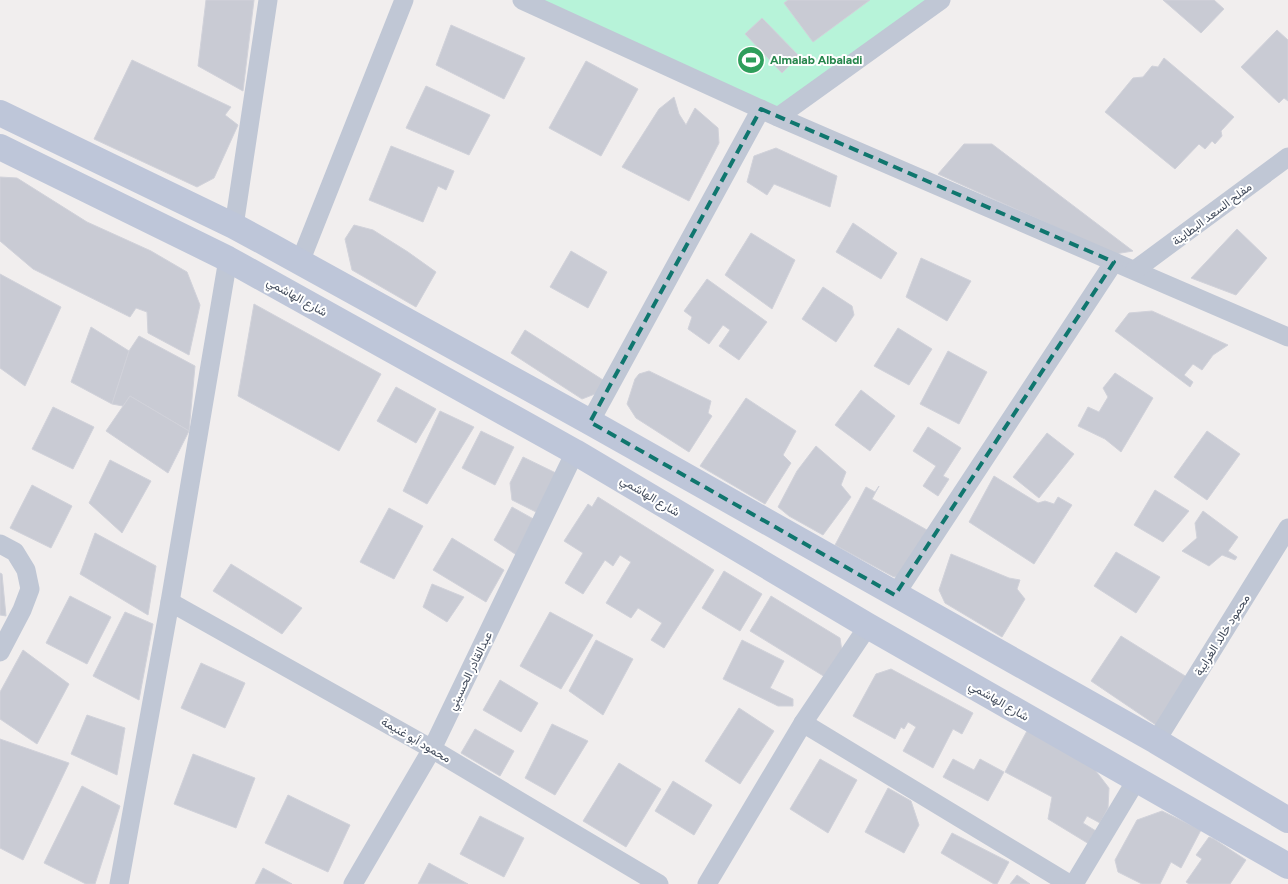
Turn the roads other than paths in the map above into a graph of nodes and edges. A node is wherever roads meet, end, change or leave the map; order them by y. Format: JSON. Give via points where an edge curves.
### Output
{"nodes":[{"id":1,"x":268,"y":0,"type":"edge"},
{"id":2,"x":404,"y":0,"type":"edge"},
{"id":3,"x":522,"y":0,"type":"edge"},
{"id":4,"x":941,"y":0,"type":"edge"},
{"id":5,"x":761,"y":109,"type":"junction"},
{"id":6,"x":0,"y":113,"type":"edge"},
{"id":7,"x":778,"y":117,"type":"junction"},
{"id":8,"x":2,"y":152,"type":"edge"},
{"id":9,"x":1288,"y":157,"type":"edge"},
{"id":10,"x":234,"y":226,"type":"junction"},
{"id":11,"x":228,"y":259,"type":"junction"},
{"id":12,"x":300,"y":262,"type":"junction"},
{"id":13,"x":1114,"y":262,"type":"junction"},
{"id":14,"x":1135,"y":270,"type":"junction"},
{"id":15,"x":1288,"y":337,"type":"edge"},
{"id":16,"x":590,"y":422,"type":"junction"},
{"id":17,"x":575,"y":452,"type":"junction"},
{"id":18,"x":1288,"y":528,"type":"edge"},
{"id":19,"x":0,"y":544,"type":"edge"},
{"id":20,"x":895,"y":594,"type":"junction"},
{"id":21,"x":170,"y":602,"type":"junction"},
{"id":22,"x":868,"y":626,"type":"junction"},
{"id":23,"x":0,"y":652,"type":"edge"},
{"id":24,"x":803,"y":723,"type":"junction"},
{"id":25,"x":1156,"y":741,"type":"junction"},
{"id":26,"x":432,"y":749,"type":"junction"},
{"id":27,"x":1136,"y":779,"type":"junction"},
{"id":28,"x":1288,"y":820,"type":"edge"},
{"id":29,"x":1288,"y":866,"type":"edge"},
{"id":30,"x":119,"y":884,"type":"edge"},
{"id":31,"x":353,"y":884,"type":"edge"},
{"id":32,"x":659,"y":884,"type":"edge"},
{"id":33,"x":707,"y":884,"type":"edge"},
{"id":34,"x":1069,"y":884,"type":"edge"},
{"id":35,"x":1074,"y":884,"type":"edge"}],
"edges":[{"from":1,"to":10,"type":"street"},
{"from":2,"to":12,"type":"street"},
{"from":3,"to":5,"type":"street"},
{"from":4,"to":7,"type":"street"},
{"from":5,"to":7,"type":"street"},
{"from":5,"to":16,"type":"street"},
{"from":6,"to":10,"type":"main road"},
{"from":7,"to":13,"type":"street"},
{"from":8,"to":11,"type":"main road","name":"شارع الهاشمي"},
{"from":9,"to":14,"type":"street","name":"مفلح السعد البطاينة"},
{"from":10,"to":11,"type":"main road"},
{"from":10,"to":12,"type":"main road"},
{"from":11,"to":17,"type":"main road","name":"شارع الهاشمي"},
{"from":11,"to":21,"type":"street"},
{"from":12,"to":16,"type":"main road"},
{"from":13,"to":14,"type":"street"},
{"from":13,"to":20,"type":"street"},
{"from":14,"to":15,"type":"street"},
{"from":16,"to":20,"type":"main road"},
{"from":17,"to":22,"type":"main road","name":"شارع الهاشمي"},
{"from":17,"to":26,"type":"street","name":"عبدالقادر الحسيني"},
{"from":18,"to":25,"type":"street","name":"محمود خالد الغرايبة"},
{"from":19,"to":23,"type":"street","via":[[15,552],[26,570],[30,589]]},
{"from":20,"to":25,"type":"main road"},
{"from":21,"to":26,"type":"street","name":"محمود أبو غنيمة"},
{"from":21,"to":30,"type":"street"},
{"from":22,"to":24,"type":"street"},
{"from":22,"to":27,"type":"main road","name":"شارع الهاشمي"},
{"from":24,"to":33,"type":"street"},
{"from":24,"to":34,"type":"street"},
{"from":25,"to":28,"type":"main road"},
{"from":26,"to":31,"type":"street","name":"عبدالقادر الحسيني"},
{"from":26,"to":32,"type":"street","name":"محمود أبو غنيمة"},
{"from":27,"to":29,"type":"main road","name":"شارع الهاشمي"},
{"from":27,"to":35,"type":"street"}]}
